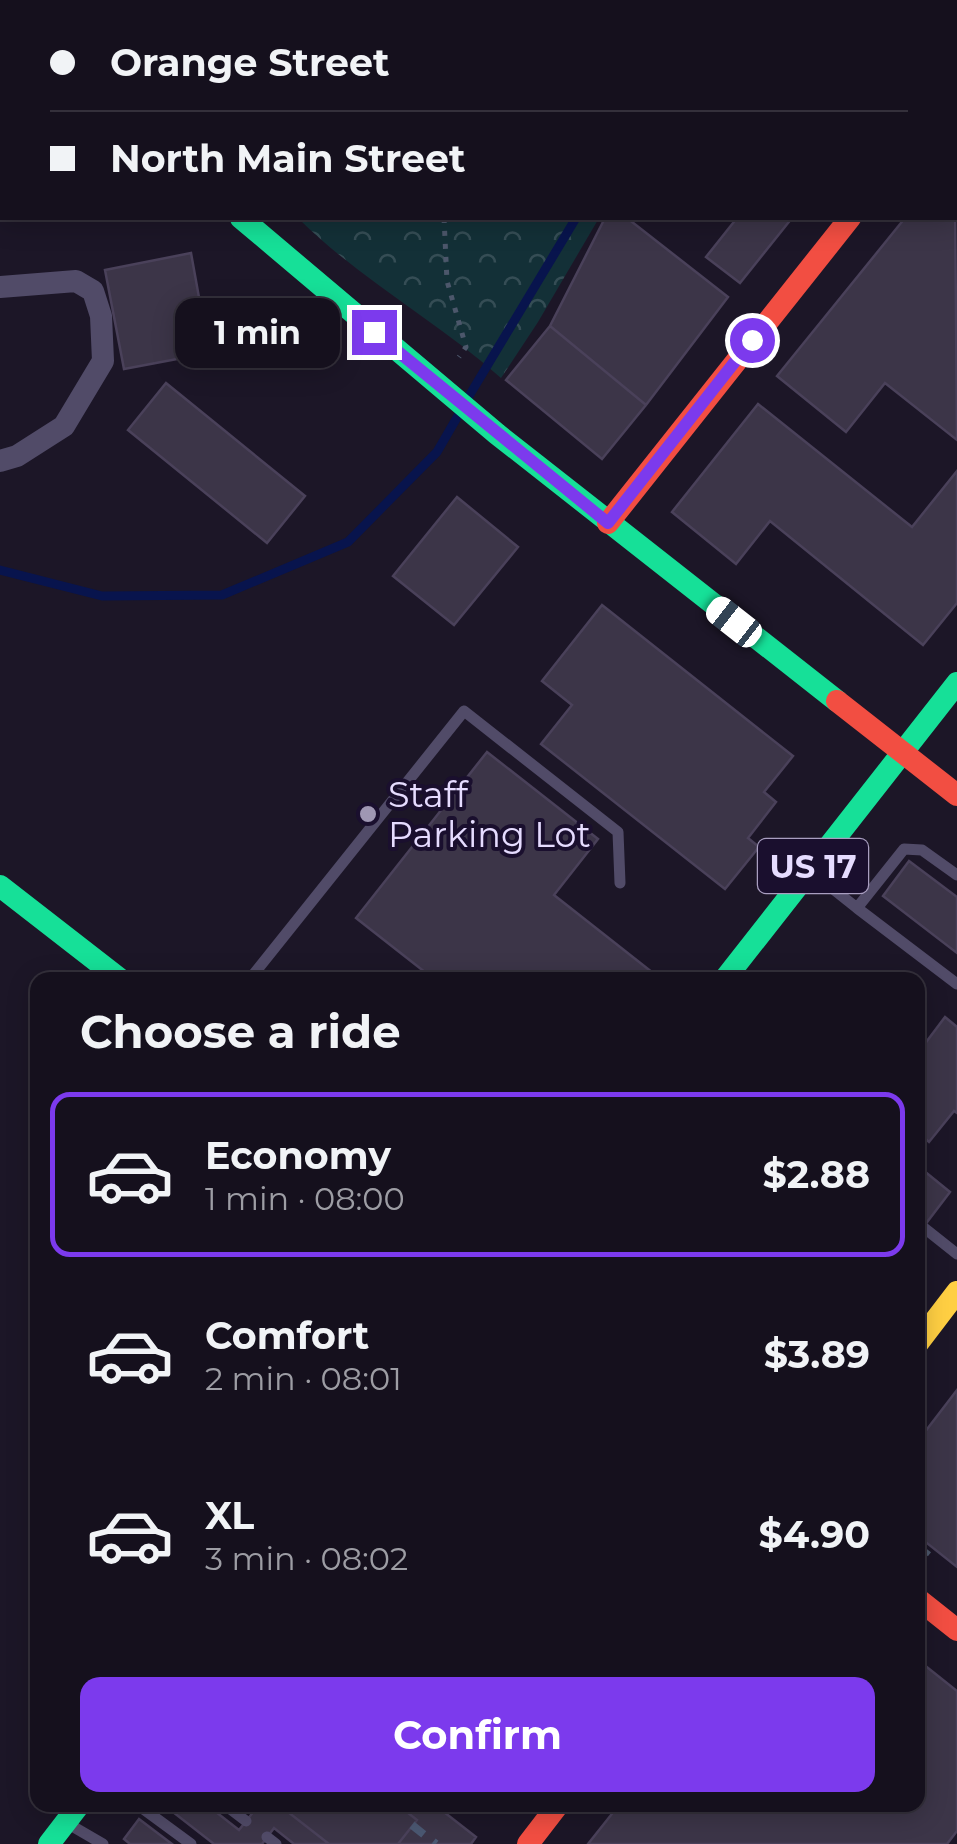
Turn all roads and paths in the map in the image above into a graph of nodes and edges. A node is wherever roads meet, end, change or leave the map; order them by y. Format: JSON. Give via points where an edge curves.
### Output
{"nodes":[{"id":1,"x":243,"y":220,"type":"edge"},
{"id":2,"x":444,"y":220,"type":"edge"},
{"id":3,"x":848,"y":220,"type":"edge"},
{"id":4,"x":0,"y":287,"type":"edge"},
{"id":5,"x":460,"y":356,"type":"dead end"},
{"id":6,"x":0,"y":461,"type":"edge"},
{"id":7,"x":608,"y":523,"type":"junction"},
{"id":8,"x":957,"y":684,"type":"edge"},
{"id":9,"x":901,"y":752,"type":"junction"},
{"id":10,"x":957,"y":795,"type":"edge"},
{"id":11,"x":954,"y":867,"type":"edge"},
{"id":12,"x":810,"y":870,"type":"junction"},
{"id":13,"x":620,"y":883,"type":"dead end"},
{"id":14,"x":0,"y":886,"type":"edge"},
{"id":15,"x":857,"y":908,"type":"junction"},
{"id":16,"x":111,"y":972,"type":"edge"},
{"id":17,"x":255,"y":972,"type":"edge"},
{"id":18,"x":730,"y":972,"type":"edge"},
{"id":19,"x":957,"y":984,"type":"edge"},
{"id":20,"x":925,"y":1229,"type":"edge"},
{"id":21,"x":957,"y":1254,"type":"edge"},
{"id":22,"x":957,"y":1292,"type":"edge"},
{"id":23,"x":925,"y":1334,"type":"edge"},
{"id":24,"x":932,"y":1547,"type":"dead end"},
{"id":25,"x":925,"y":1556,"type":"edge"},
{"id":26,"x":925,"y":1605,"type":"edge"},
{"id":27,"x":957,"y":1630,"type":"edge"},
{"id":28,"x":148,"y":1812,"type":"edge"},
{"id":29,"x":234,"y":1812,"type":"edge"},
{"id":30,"x":553,"y":1812,"type":"edge"},
{"id":31,"x":72,"y":1814,"type":"edge"},
{"id":32,"x":246,"y":1821,"type":"dead end"},
{"id":33,"x":48,"y":1844,"type":"edge"},
{"id":34,"x":103,"y":1844,"type":"edge"},
{"id":35,"x":191,"y":1844,"type":"edge"},
{"id":36,"x":528,"y":1844,"type":"edge"}],
"edges":[{"from":1,"to":7,"type":"main road"},
{"from":2,"to":5,"type":"path","via":[[447,282],[466,347]]},
{"from":3,"to":7,"type":"main road"},
{"from":4,"to":6,"type":"street","via":[[76,281],[93,291],[103,361],[64,426]]},
{"from":7,"to":9,"type":"main road"},
{"from":8,"to":9,"type":"main road"},
{"from":9,"to":10,"type":"main road"},
{"from":9,"to":12,"type":"main road","number":"US 17"},
{"from":11,"to":15,"type":"lane","via":[[922,850],[904,849]]},
{"from":12,"to":15,"type":"lane"},
{"from":12,"to":18,"type":"main road","number":"US 17"},
{"from":13,"to":17,"type":"lane","via":[[618,832],[464,711]]},
{"from":14,"to":16,"type":"main road"},
{"from":15,"to":19,"type":"lane"},
{"from":20,"to":21,"type":"lane"},
{"from":22,"to":23,"type":"main road"},
{"from":24,"to":25,"type":"path"},
{"from":26,"to":27,"type":"main road"},
{"from":28,"to":35,"type":"lane"},
{"from":29,"to":32,"type":"lane"},
{"from":30,"to":36,"type":"main road"},
{"from":31,"to":33,"type":"main road"},
{"from":31,"to":34,"type":"lane"}]}
